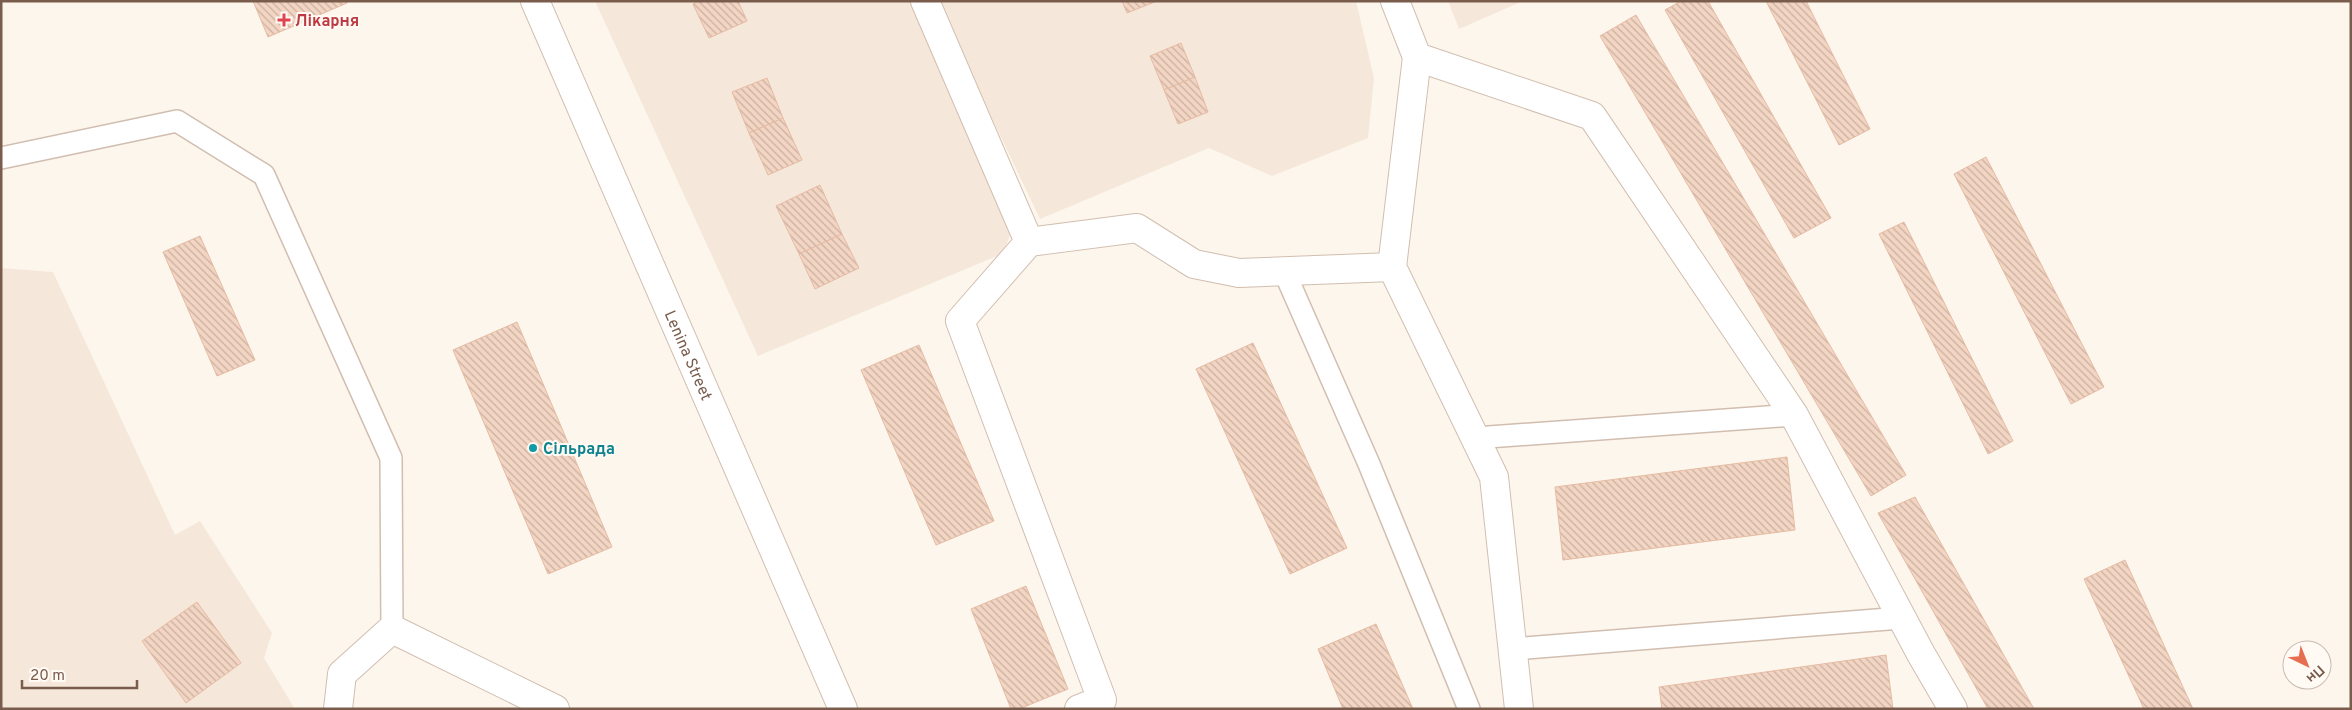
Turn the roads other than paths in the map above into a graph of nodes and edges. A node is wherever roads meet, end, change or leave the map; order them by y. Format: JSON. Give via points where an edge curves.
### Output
{"nodes":[{"id":1,"x":535,"y":1,"type":"edge"},
{"id":2,"x":925,"y":1,"type":"edge"},
{"id":3,"x":1395,"y":1,"type":"edge"},
{"id":4,"x":1417,"y":58,"type":"junction"},
{"id":5,"x":1,"y":158,"type":"edge"},
{"id":6,"x":1030,"y":242,"type":"junction"},
{"id":7,"x":1392,"y":267,"type":"junction"},
{"id":8,"x":1284,"y":271,"type":"junction"},
{"id":9,"x":1794,"y":415,"type":"junction"},
{"id":10,"x":1475,"y":438,"type":"junction"},
{"id":11,"x":1901,"y":618,"type":"junction"},
{"id":12,"x":392,"y":629,"type":"junction"},
{"id":13,"x":1512,"y":649,"type":"junction"},
{"id":14,"x":1095,"y":706,"type":"edge"},
{"id":15,"x":338,"y":709,"type":"edge"},
{"id":16,"x":555,"y":709,"type":"edge"},
{"id":17,"x":842,"y":709,"type":"edge"},
{"id":18,"x":1469,"y":709,"type":"edge"},
{"id":19,"x":1519,"y":709,"type":"edge"},
{"id":20,"x":1954,"y":709,"type":"edge"}],
"edges":[{"from":1,"to":17,"type":"street","name":"Lenina Street"},
{"from":2,"to":6,"type":"street"},
{"from":3,"to":4,"type":"street"},
{"from":4,"to":7,"type":"street"},
{"from":4,"to":9,"type":"street","via":[[1592,116]]},
{"from":5,"to":12,"type":"lane","via":[[177,121],[264,175],[391,458]]},
{"from":6,"to":8,"type":"street","via":[[1137,228],[1194,264],[1239,273]]},
{"from":6,"to":14,"type":"street","via":[[960,321]]},
{"from":7,"to":8,"type":"street"},
{"from":7,"to":10,"type":"street"},
{"from":8,"to":18,"type":"lane","via":[[1369,464]]},
{"from":9,"to":10,"type":"lane"},
{"from":9,"to":11,"type":"street"},
{"from":10,"to":13,"type":"street","via":[[1494,477]]},
{"from":11,"to":13,"type":"lane"},
{"from":11,"to":20,"type":"street"},
{"from":12,"to":15,"type":"street","via":[[342,674]]},
{"from":12,"to":16,"type":"street"},
{"from":13,"to":19,"type":"street"}]}
